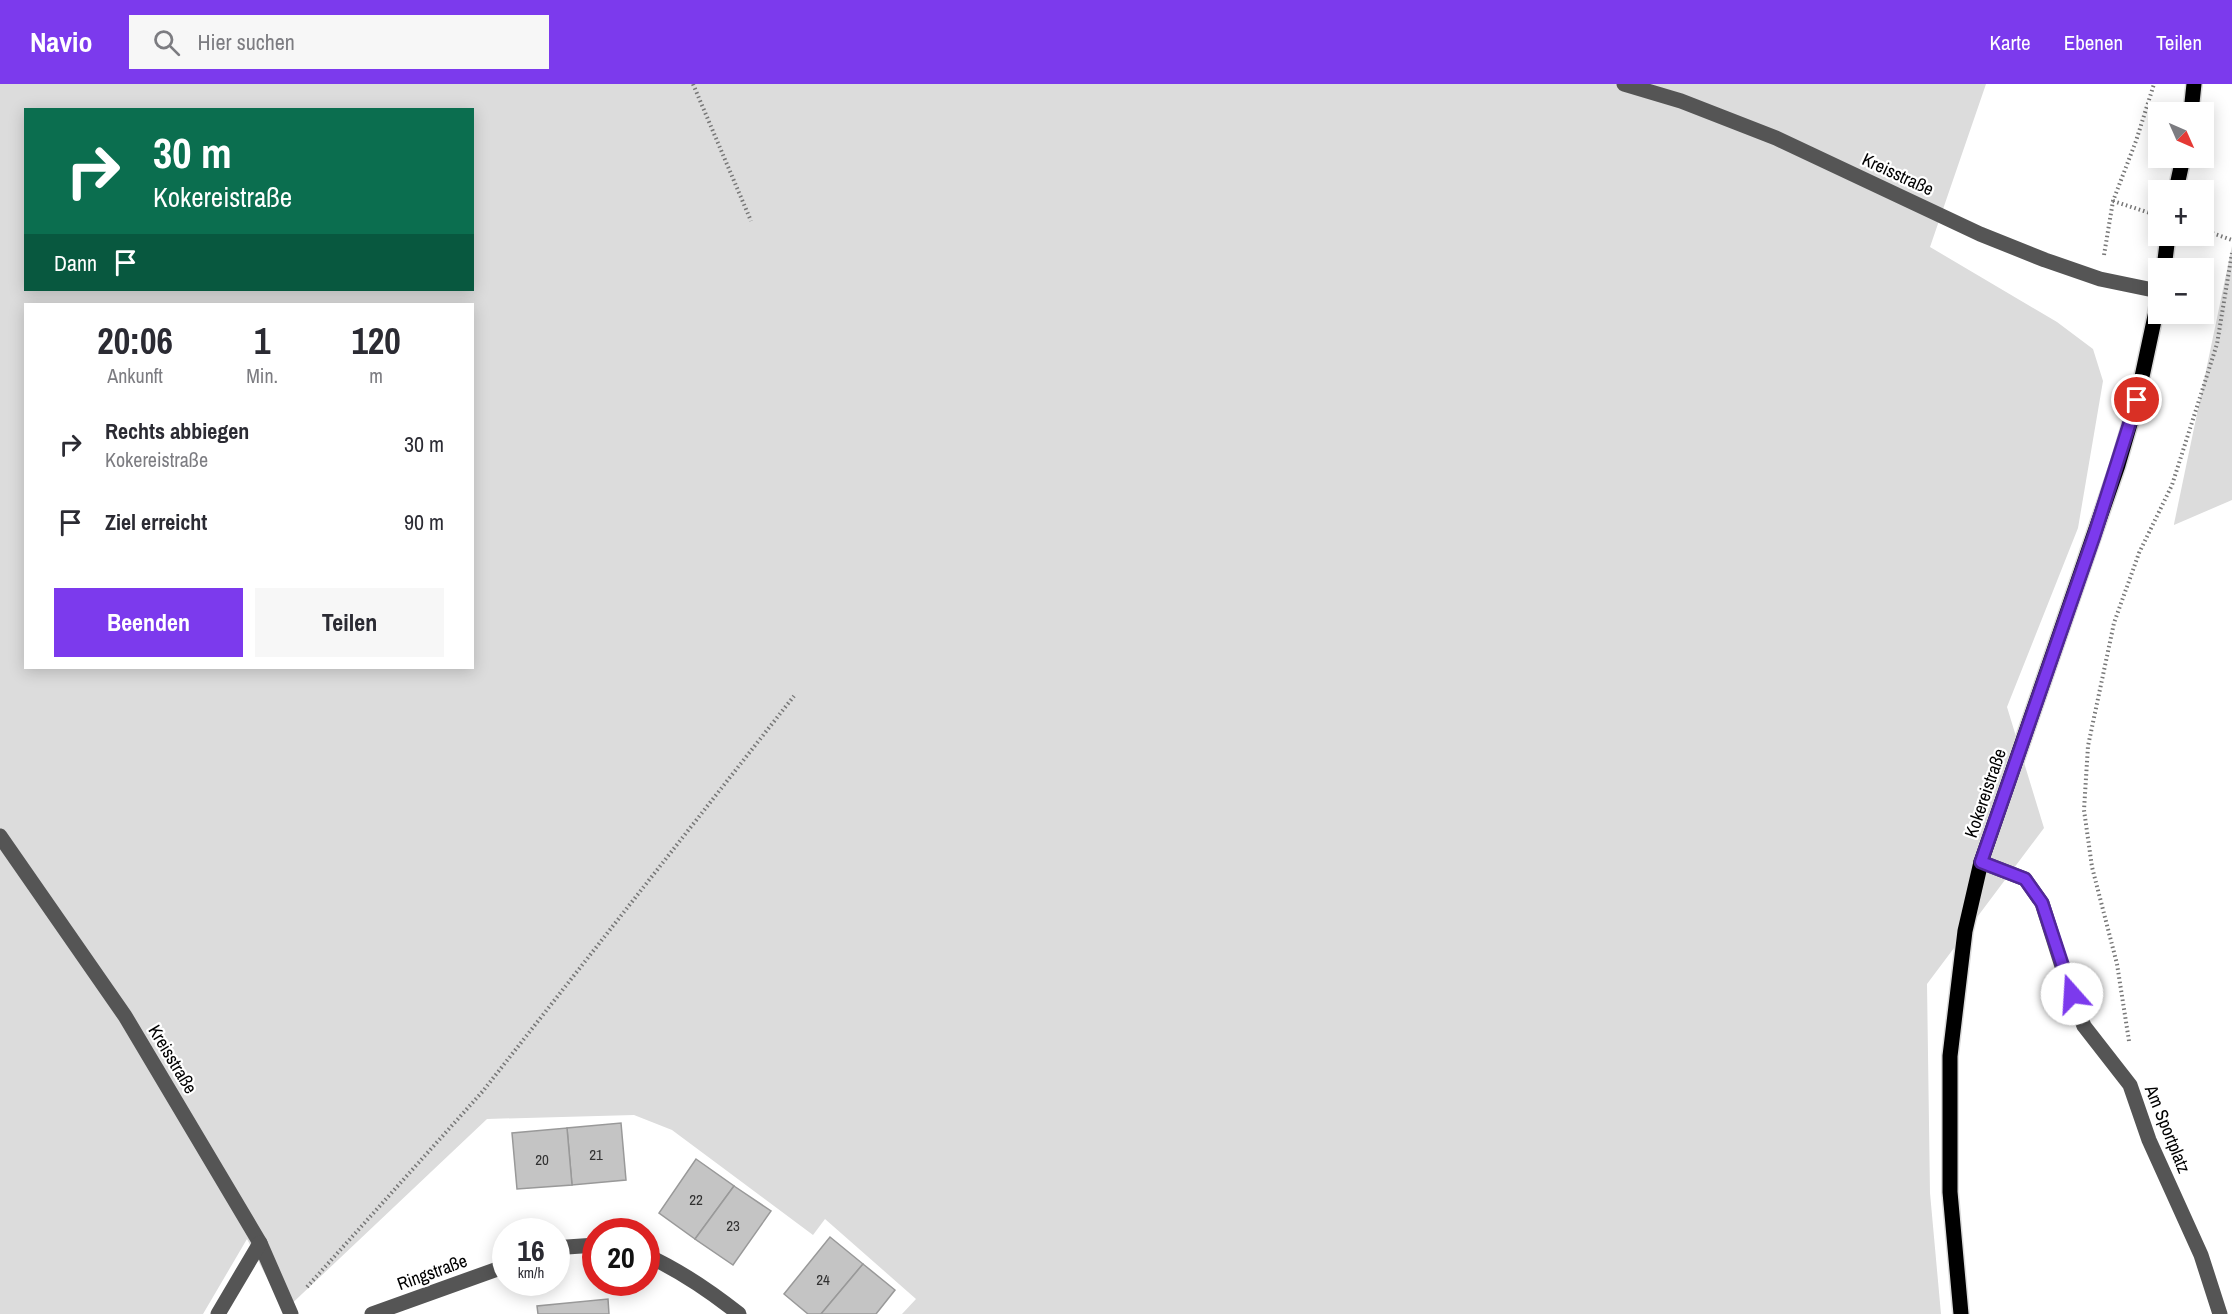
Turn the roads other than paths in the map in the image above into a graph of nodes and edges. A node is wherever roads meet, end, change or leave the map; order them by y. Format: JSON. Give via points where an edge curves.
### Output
{"nodes":[{"id":1,"x":1624,"y":84,"type":"edge"},
{"id":2,"x":2194,"y":84,"type":"edge"},
{"id":3,"x":2192,"y":102,"type":"edge"},
{"id":4,"x":2148,"y":289,"type":"edge"},
{"id":5,"x":2153,"y":324,"type":"edge"},
{"id":6,"x":0,"y":836,"type":"edge"},
{"id":7,"x":1981,"y":862,"type":"junction"},
{"id":8,"x":260,"y":1243,"type":"junction"},
{"id":9,"x":660,"y":1262,"type":"edge"},
{"id":10,"x":492,"y":1271,"type":"edge"},
{"id":11,"x":290,"y":1311,"type":"edge"},
{"id":12,"x":218,"y":1314,"type":"edge"},
{"id":13,"x":372,"y":1314,"type":"edge"},
{"id":14,"x":739,"y":1314,"type":"edge"},
{"id":15,"x":1961,"y":1314,"type":"edge"},
{"id":16,"x":2220,"y":1314,"type":"edge"}],
"edges":[{"from":1,"to":4,"type":"street","name":"Kreisstraße","via":[[1681,101],[1776,138],[1980,234],[2100,279]]},
{"from":2,"to":3,"type":"main road"},
{"from":5,"to":7,"type":"main road","name":"Kokereistraße","via":[[2118,465]]},
{"from":6,"to":8,"type":"street","name":"Kreisstraße","via":[[125,1016]]},
{"from":7,"to":15,"type":"main road","name":"Kokereistraße","via":[[1965,932],[1950,1056],[1950,1192]]},
{"from":7,"to":16,"type":"street","name":"Am Sportplatz","via":[[2025,879],[2042,903],[2084,1026],[2130,1085],[2149,1140],[2201,1255]]},
{"from":8,"to":11,"type":"street","name":"Kreisstraße"},
{"from":8,"to":12,"type":"street"},
{"from":9,"to":14,"type":"street","via":[[716,1295]]},
{"from":10,"to":13,"type":"street","name":"Ringstraße"}]}
